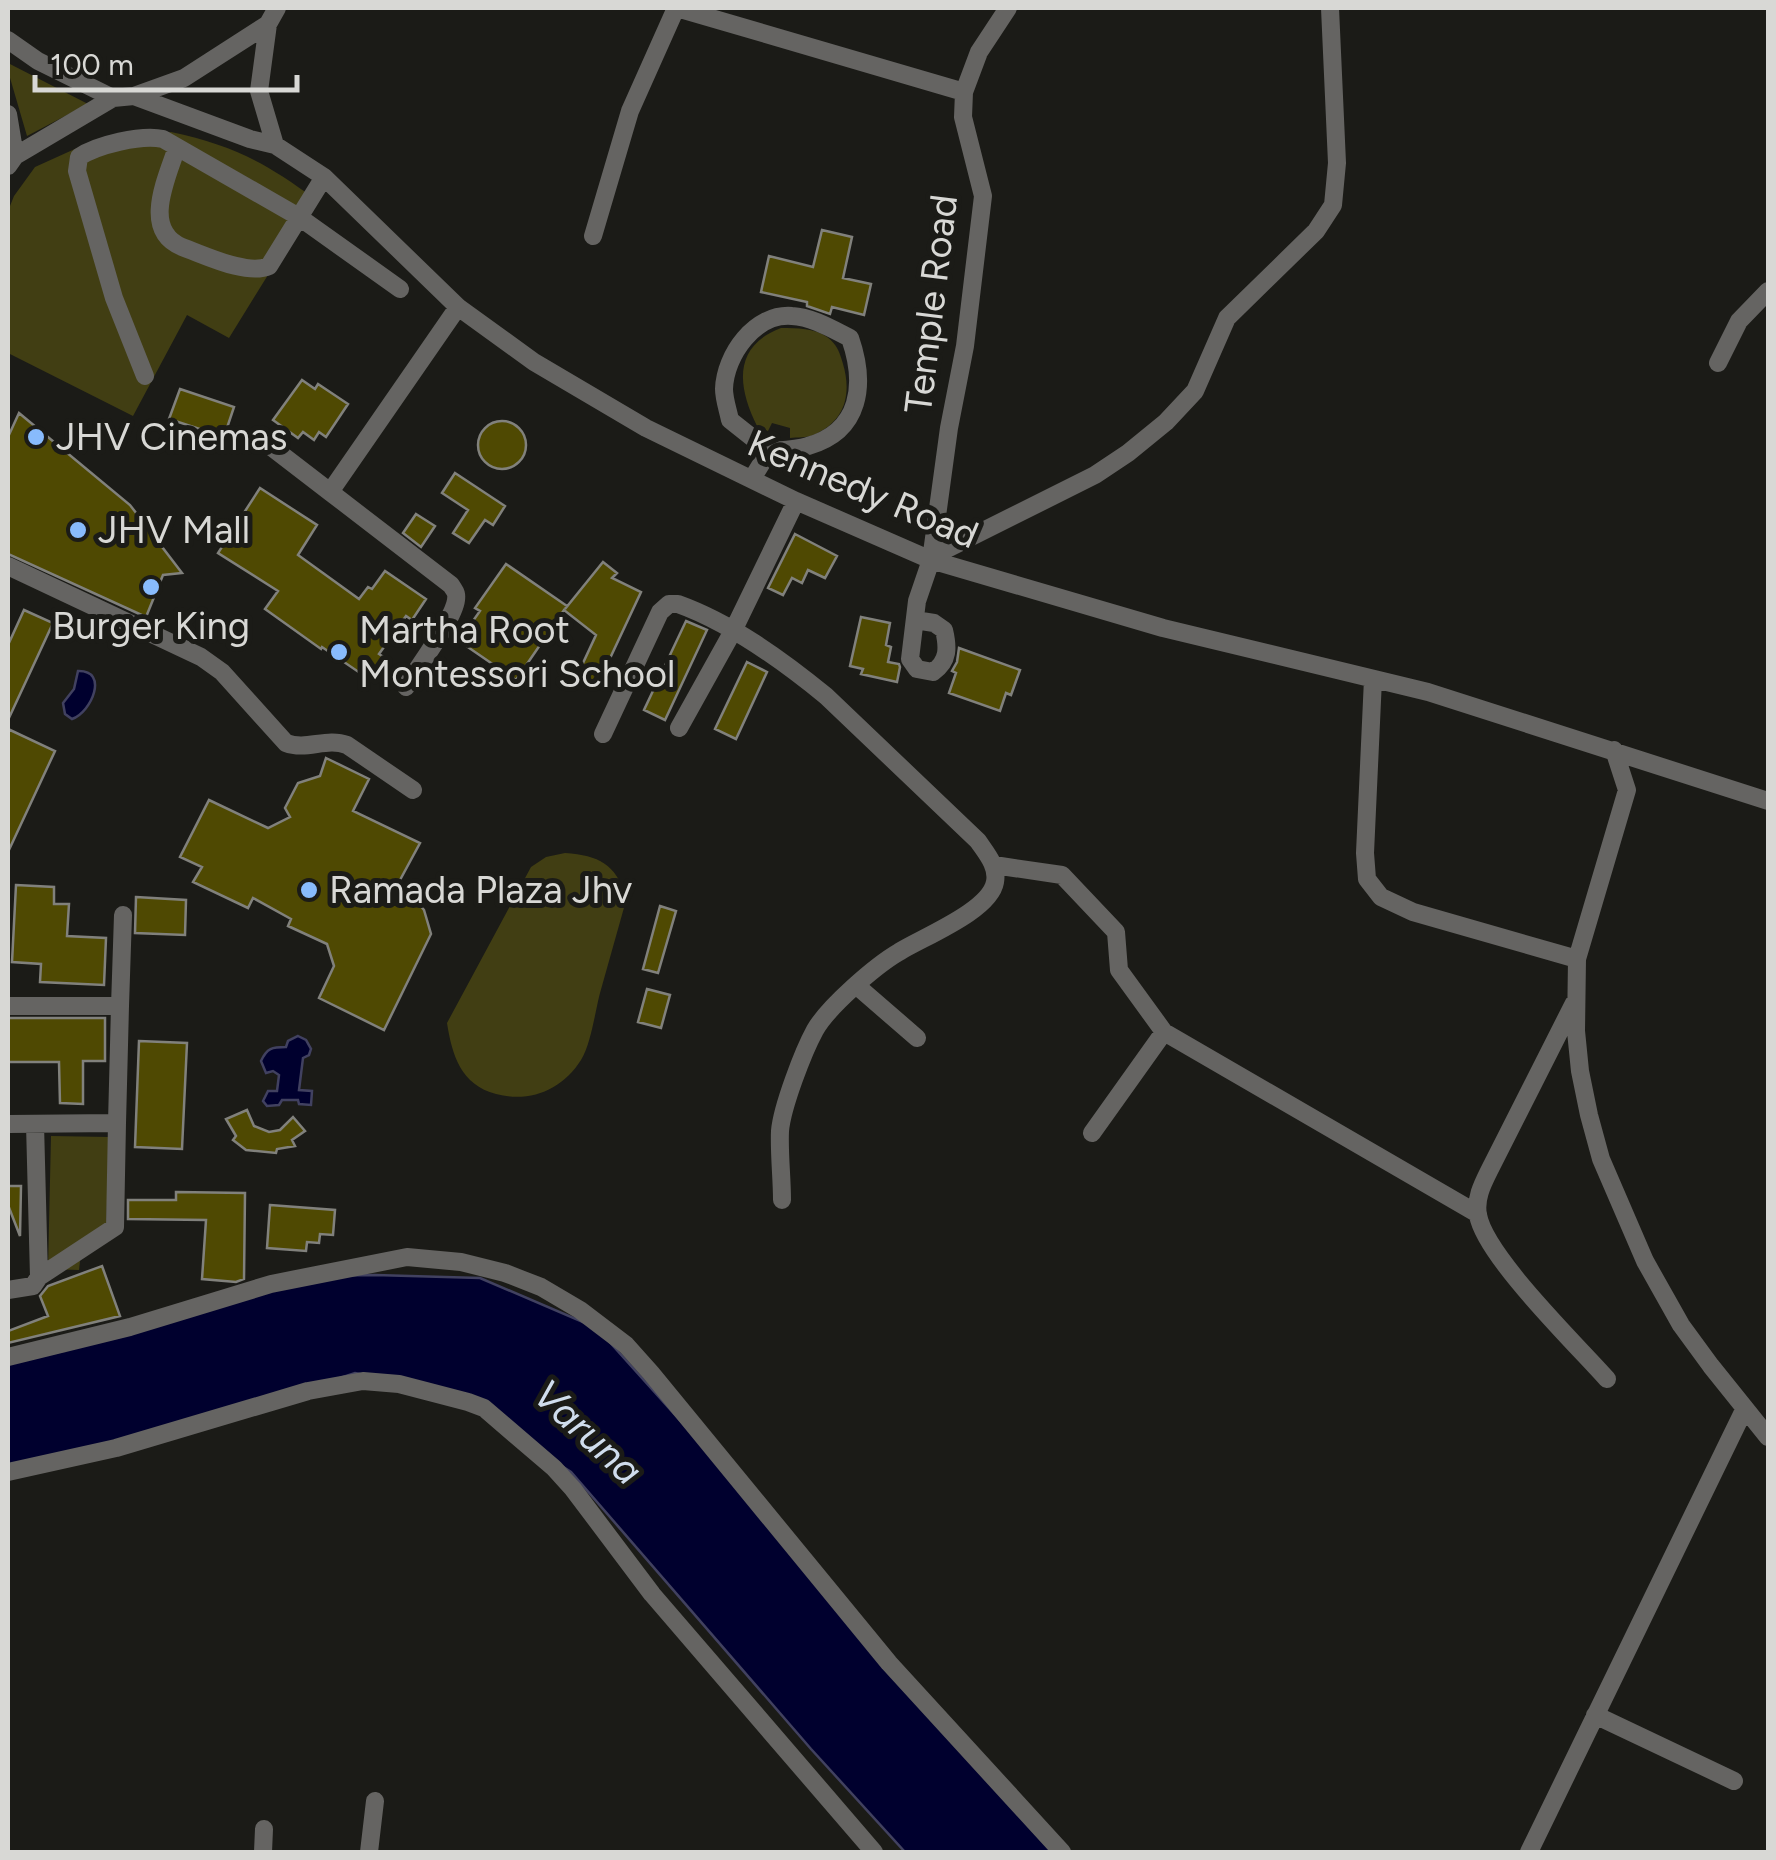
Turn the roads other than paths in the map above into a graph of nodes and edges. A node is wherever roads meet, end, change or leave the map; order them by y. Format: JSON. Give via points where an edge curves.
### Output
{"nodes":[{"id":1,"x":676,"y":8,"type":"edge"},
{"id":2,"x":1008,"y":8,"type":"edge"},
{"id":3,"x":1330,"y":8,"type":"edge"},
{"id":4,"x":272,"y":16,"type":"edge"},
{"id":5,"x":8,"y":40,"type":"edge"},
{"id":6,"x":964,"y":92,"type":"junction"},
{"id":7,"x":134,"y":96,"type":"junction"},
{"id":8,"x":113,"y":98,"type":"junction"},
{"id":9,"x":8,"y":114,"type":"edge"},
{"id":10,"x":275,"y":145,"type":"junction"},
{"id":11,"x":177,"y":148,"type":"junction"},
{"id":12,"x":12,"y":161,"type":"edge"},
{"id":13,"x":324,"y":176,"type":"junction"},
{"id":14,"x":299,"y":217,"type":"junction"},
{"id":15,"x":592,"y":236,"type":"dead end"},
{"id":16,"x":400,"y":289,"type":"dead end"},
{"id":17,"x":1768,"y":290,"type":"edge"},
{"id":18,"x":458,"y":307,"type":"junction"},
{"id":19,"x":1718,"y":363,"type":"dead end"},
{"id":20,"x":144,"y":376,"type":"dead end"},
{"id":21,"x":264,"y":442,"type":"dead end"},
{"id":22,"x":768,"y":451,"type":"junction"},
{"id":23,"x":752,"y":479,"type":"junction"},
{"id":24,"x":330,"y":492,"type":"junction"},
{"id":25,"x":796,"y":501,"type":"junction"},
{"id":26,"x":931,"y":560,"type":"junction"},
{"id":27,"x":8,"y":566,"type":"edge"},
{"id":28,"x":915,"y":620,"type":"dead end"},
{"id":29,"x":734,"y":631,"type":"junction"},
{"id":30,"x":1374,"y":678,"type":"junction"},
{"id":31,"x":406,"y":687,"type":"dead end"},
{"id":32,"x":679,"y":728,"type":"dead end"},
{"id":33,"x":603,"y":734,"type":"dead end"},
{"id":34,"x":1614,"y":750,"type":"junction"},
{"id":35,"x":413,"y":790,"type":"dead end"},
{"id":36,"x":1768,"y":801,"type":"edge"},
{"id":37,"x":994,"y":864,"type":"junction"},
{"id":38,"x":123,"y":915,"type":"dead end"},
{"id":39,"x":1577,"y":959,"type":"junction"},
{"id":40,"x":849,"y":992,"type":"junction"},
{"id":41,"x":1576,"y":998,"type":"junction"},
{"id":42,"x":8,"y":1006,"type":"edge"},
{"id":43,"x":120,"y":1006,"type":"junction"},
{"id":44,"x":1164,"y":1032,"type":"junction"},
{"id":45,"x":917,"y":1038,"type":"dead end"},
{"id":46,"x":117,"y":1123,"type":"junction"},
{"id":47,"x":8,"y":1124,"type":"edge"},
{"id":48,"x":35,"y":1124,"type":"junction"},
{"id":49,"x":1092,"y":1133,"type":"dead end"},
{"id":50,"x":782,"y":1200,"type":"dead end"},
{"id":51,"x":1478,"y":1214,"type":"junction"},
{"id":52,"x":39,"y":1277,"type":"junction"},
{"id":53,"x":8,"y":1290,"type":"edge"},
{"id":54,"x":8,"y":1357,"type":"edge"},
{"id":55,"x":1608,"y":1379,"type":"dead end"},
{"id":56,"x":1746,"y":1408,"type":"junction"},
{"id":57,"x":1768,"y":1437,"type":"edge"},
{"id":58,"x":8,"y":1472,"type":"edge"},
{"id":59,"x":1595,"y":1715,"type":"junction"},
{"id":60,"x":1734,"y":1781,"type":"dead end"},
{"id":61,"x":374,"y":1801,"type":"dead end"},
{"id":62,"x":264,"y":1829,"type":"dead end"},
{"id":63,"x":263,"y":1852,"type":"edge"},
{"id":64,"x":369,"y":1852,"type":"edge"},
{"id":65,"x":874,"y":1852,"type":"edge"},
{"id":66,"x":1062,"y":1852,"type":"edge"},
{"id":67,"x":1529,"y":1852,"type":"edge"}],
"edges":[{"from":1,"to":6,"type":"street"},
{"from":1,"to":15,"type":"street","via":[[630,112]]},
{"from":2,"to":6,"type":"street"},
{"from":3,"to":26,"type":"street","via":[[1337,163],[1333,206],[1316,231],[1227,318],[1195,391],[1166,422],[1095,476]]},
{"from":4,"to":7,"type":"street","via":[[184,78]]},
{"from":4,"to":10,"type":"street","via":[[259,92]]},
{"from":5,"to":8,"type":"street"},
{"from":6,"to":26,"type":"street","name":"Temple Road","via":[[983,196]]},
{"from":7,"to":8,"type":"street"},
{"from":7,"to":10,"type":"street","name":"Kennedy Road"},
{"from":8,"to":12,"type":"street"},
{"from":9,"to":12,"type":"street"},
{"from":10,"to":13,"type":"street","name":"Kennedy Road"},
{"from":11,"to":14,"type":"street"},
{"from":11,"to":14,"type":"street","via":[[160,208],[164,236],[172,243],[264,270]]},
{"from":11,"to":20,"type":"street","via":[[144,138],[92,150],[77,162],[114,298]]},
{"from":13,"to":14,"type":"street"},
{"from":13,"to":18,"type":"street","name":"Kennedy Road"},
{"from":14,"to":16,"type":"street"},
{"from":17,"to":19,"type":"street","via":[[1739,321]]},
{"from":18,"to":23,"type":"street","name":"Kennedy Road","via":[[534,362],[646,428]]},
{"from":18,"to":24,"type":"street"},
{"from":21,"to":24,"type":"street"},
{"from":22,"to":22,"type":"street","via":[[809,446],[842,429],[858,398],[858,360],[850,338],[793,316],[769,318],[745,338],[728,364],[730,420]]},
{"from":22,"to":23,"type":"street"},
{"from":23,"to":25,"type":"street","name":"Kennedy Road"},
{"from":24,"to":31,"type":"street","via":[[456,594],[449,618]]},
{"from":25,"to":26,"type":"street","name":"Kennedy Road"},
{"from":25,"to":29,"type":"street"},
{"from":26,"to":28,"type":"street","name":"Temple Road"},
{"from":26,"to":30,"type":"street","name":"Kennedy Road","via":[[1163,628]]},
{"from":27,"to":35,"type":"street","via":[[201,657],[286,743],[347,744]]},
{"from":29,"to":32,"type":"street"},
{"from":29,"to":33,"type":"street","via":[[678,604],[664,607]]},
{"from":29,"to":37,"type":"street","via":[[826,696]]},
{"from":30,"to":34,"type":"street","name":"Kennedy Road"},
{"from":30,"to":39,"type":"street","via":[[1367,879],[1381,898],[1413,912]]},
{"from":34,"to":36,"type":"street","name":"Kennedy Road"},
{"from":34,"to":39,"type":"street","via":[[1626,790]]},
{"from":37,"to":40,"type":"street","via":[[988,898],[895,954]]},
{"from":37,"to":44,"type":"street","via":[[1062,875],[1116,932],[1119,970]]},
{"from":38,"to":43,"type":"street"},
{"from":39,"to":41,"type":"street"},
{"from":40,"to":45,"type":"street"},
{"from":40,"to":50,"type":"street","via":[[816,1028],[785,1109]]},
{"from":41,"to":51,"type":"street","via":[[1488,1171]]},
{"from":41,"to":56,"type":"street","via":[[1586,1100],[1617,1198],[1681,1325]]},
{"from":42,"to":43,"type":"street"},
{"from":43,"to":46,"type":"street"},
{"from":44,"to":49,"type":"street"},
{"from":44,"to":51,"type":"street"},
{"from":46,"to":48,"type":"street"},
{"from":46,"to":52,"type":"street","via":[[116,1227]]},
{"from":47,"to":48,"type":"street"},
{"from":48,"to":52,"type":"street"},
{"from":51,"to":55,"type":"street","via":[[1503,1263]]},
{"from":52,"to":53,"type":"street","via":[[33,1286]]},
{"from":54,"to":66,"type":"street","via":[[270,1284],[407,1258],[461,1262],[541,1287],[580,1310],[651,1372],[889,1663]]},
{"from":56,"to":57,"type":"street"},
{"from":56,"to":59,"type":"street"},
{"from":58,"to":65,"type":"street","via":[[364,1381],[484,1408],[573,1489],[652,1594]]},
{"from":59,"to":60,"type":"street"},
{"from":59,"to":67,"type":"street"},
{"from":61,"to":64,"type":"street"},
{"from":62,"to":63,"type":"street"}]}
